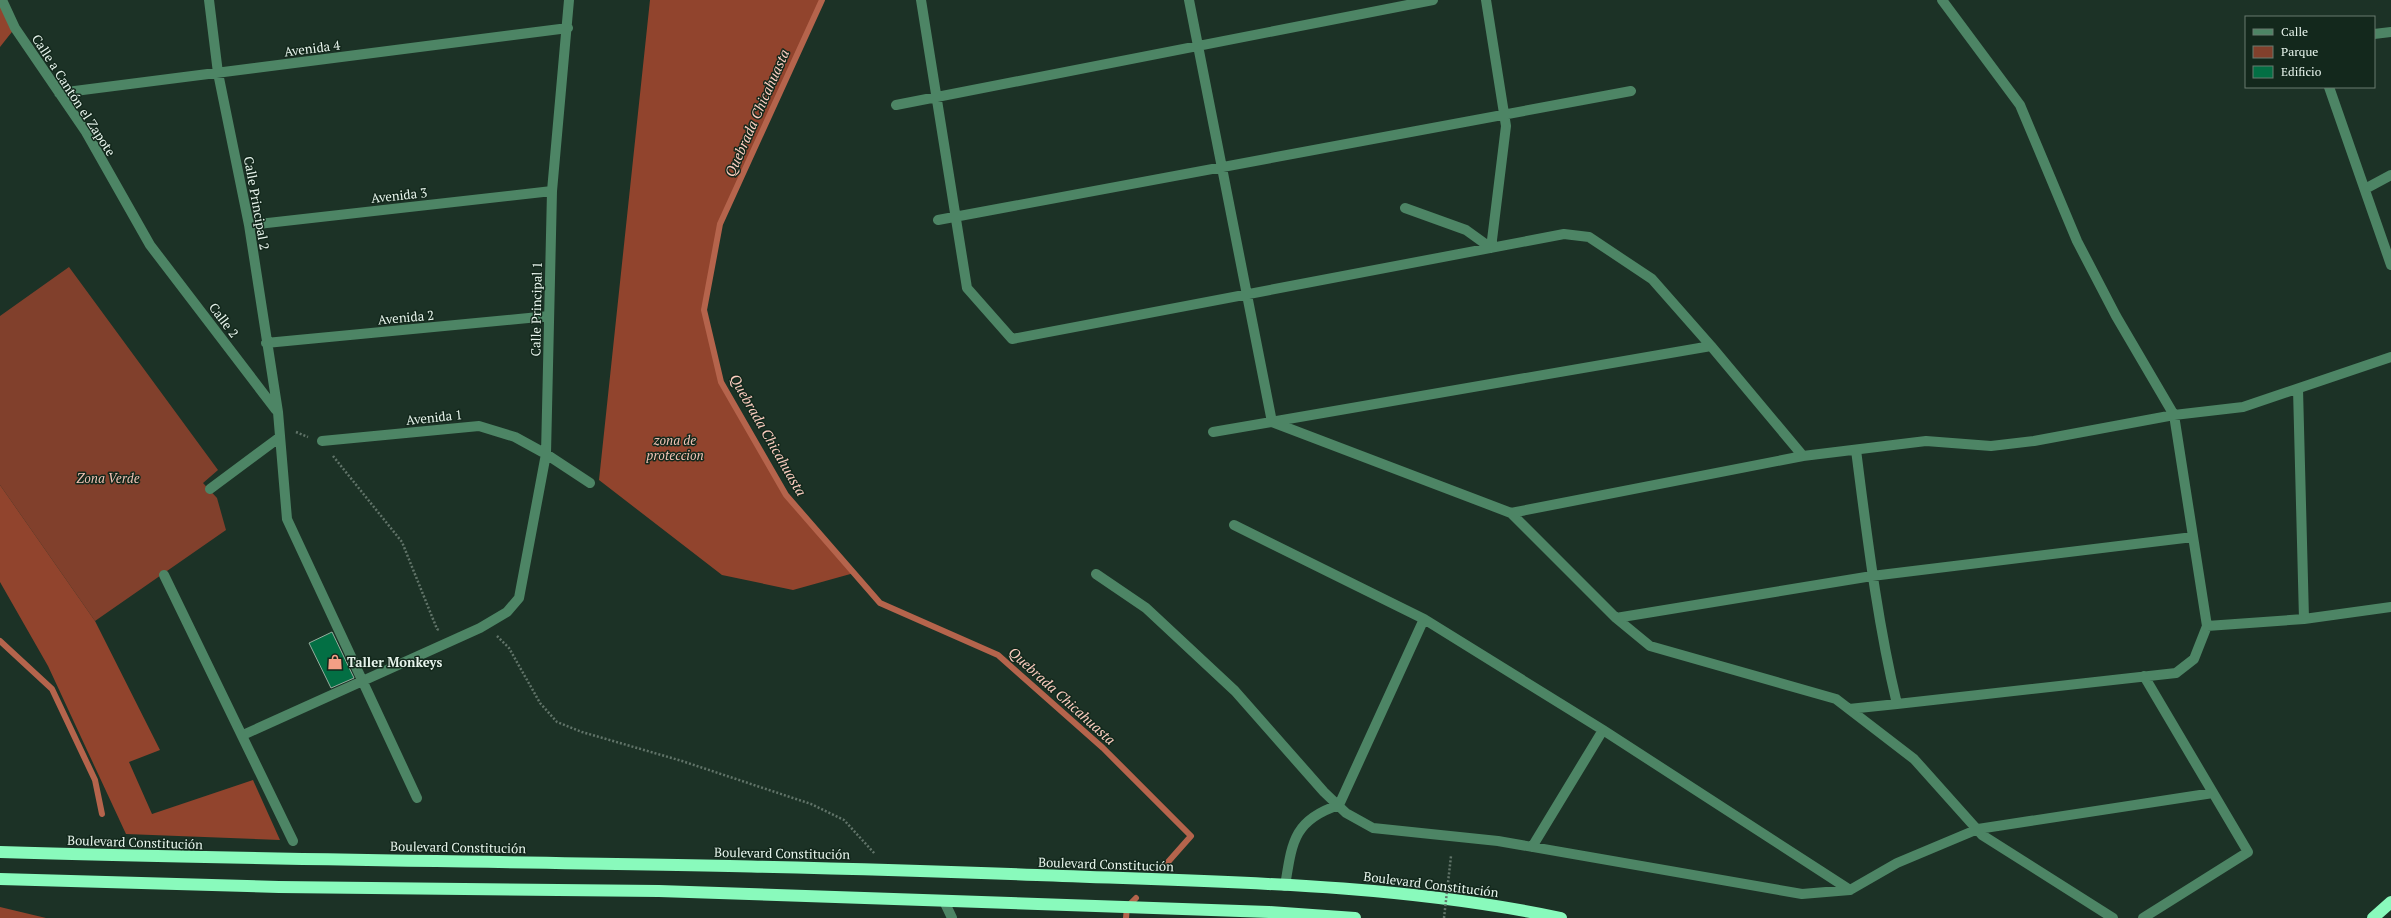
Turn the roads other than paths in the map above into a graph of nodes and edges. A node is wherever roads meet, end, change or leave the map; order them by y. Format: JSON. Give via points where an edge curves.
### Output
{"nodes":[{"id":1,"x":2,"y":0,"type":"edge"},
{"id":2,"x":209,"y":0,"type":"edge"},
{"id":3,"x":569,"y":0,"type":"edge"},
{"id":4,"x":921,"y":0,"type":"edge"},
{"id":5,"x":1189,"y":0,"type":"edge"},
{"id":6,"x":1434,"y":0,"type":"edge"},
{"id":7,"x":1486,"y":0,"type":"edge"},
{"id":8,"x":1942,"y":0,"type":"edge"},
{"id":9,"x":568,"y":28,"type":"junction"},
{"id":10,"x":2391,"y":32,"type":"edge"},
{"id":11,"x":2375,"y":34,"type":"edge"},
{"id":12,"x":1198,"y":46,"type":"junction"},
{"id":13,"x":218,"y":73,"type":"junction"},
{"id":14,"x":2329,"y":88,"type":"edge"},
{"id":15,"x":1631,"y":91,"type":"dead end"},
{"id":16,"x":59,"y":93,"type":"junction"},
{"id":17,"x":936,"y":97,"type":"junction"},
{"id":18,"x":896,"y":105,"type":"dead end"},
{"id":19,"x":1505,"y":114,"type":"junction"},
{"id":20,"x":1222,"y":167,"type":"junction"},
{"id":21,"x":2391,"y":175,"type":"edge"},
{"id":22,"x":2365,"y":189,"type":"junction"},
{"id":23,"x":552,"y":191,"type":"junction"},
{"id":24,"x":1405,"y":208,"type":"dead end"},
{"id":25,"x":956,"y":217,"type":"junction"},
{"id":26,"x":938,"y":220,"type":"dead end"},
{"id":27,"x":249,"y":225,"type":"junction"},
{"id":28,"x":150,"y":245,"type":"joint"},
{"id":29,"x":1491,"y":248,"type":"junction"},
{"id":30,"x":2391,"y":265,"type":"edge"},
{"id":31,"x":1247,"y":293,"type":"junction"},
{"id":32,"x":548,"y":316,"type":"junction"},
{"id":33,"x":266,"y":343,"type":"junction"},
{"id":34,"x":1711,"y":346,"type":"junction"},
{"id":35,"x":2391,"y":357,"type":"edge"},
{"id":36,"x":2298,"y":389,"type":"junction"},
{"id":37,"x":278,"y":412,"type":"junction"},
{"id":38,"x":2174,"y":415,"type":"junction"},
{"id":39,"x":1272,"y":422,"type":"junction"},
{"id":40,"x":1213,"y":432,"type":"dead end"},
{"id":41,"x":280,"y":437,"type":"junction"},
{"id":42,"x":322,"y":442,"type":"road end"},
{"id":43,"x":1856,"y":450,"type":"junction"},
{"id":44,"x":546,"y":454,"type":"junction"},
{"id":45,"x":1803,"y":456,"type":"junction"},
{"id":46,"x":590,"y":483,"type":"dead end"},
{"id":47,"x":210,"y":489,"type":"dead end"},
{"id":48,"x":1511,"y":513,"type":"junction"},
{"id":49,"x":1234,"y":525,"type":"dead end"},
{"id":50,"x":2193,"y":537,"type":"junction"},
{"id":51,"x":1096,"y":574,"type":"dead end"},
{"id":52,"x":164,"y":575,"type":"dead end"},
{"id":53,"x":1872,"y":576,"type":"junction"},
{"id":54,"x":2391,"y":607,"type":"edge"},
{"id":55,"x":1616,"y":618,"type":"junction"},
{"id":56,"x":1424,"y":619,"type":"junction"},
{"id":57,"x":2304,"y":619,"type":"junction"},
{"id":58,"x":2207,"y":626,"type":"junction"},
{"id":59,"x":2144,"y":676,"type":"junction"},
{"id":60,"x":363,"y":682,"type":"junction"},
{"id":61,"x":1897,"y":704,"type":"junction"},
{"id":62,"x":1849,"y":710,"type":"junction"},
{"id":63,"x":1603,"y":730,"type":"junction"},
{"id":64,"x":243,"y":736,"type":"junction"},
{"id":65,"x":2213,"y":792,"type":"junction"},
{"id":66,"x":417,"y":798,"type":"dead end"},
{"id":67,"x":1339,"y":805,"type":"junction"},
{"id":68,"x":1978,"y":829,"type":"junction"},
{"id":69,"x":293,"y":841,"type":"dead end"},
{"id":70,"x":1532,"y":847,"type":"junction"},
{"id":71,"x":0,"y":852,"type":"edge"},
{"id":72,"x":0,"y":879,"type":"edge"},
{"id":73,"x":1285,"y":886,"type":"junction"},
{"id":74,"x":1850,"y":890,"type":"junction"},
{"id":75,"x":944,"y":901,"type":"junction"},
{"id":76,"x":2391,"y":902,"type":"edge"},
{"id":77,"x":1173,"y":913,"type":"edge"},
{"id":78,"x":952,"y":918,"type":"edge"},
{"id":79,"x":1355,"y":918,"type":"edge"},
{"id":80,"x":1562,"y":918,"type":"edge"},
{"id":81,"x":2113,"y":918,"type":"edge"},
{"id":82,"x":2143,"y":918,"type":"edge"},
{"id":83,"x":2373,"y":918,"type":"edge"}],
"edges":[{"from":1,"to":16,"type":"street","name":"Calle a Cantón el Zapote","via":[[15,28]]},
{"from":2,"to":13,"type":"street","name":"Calle Principal 2"},
{"from":3,"to":9,"type":"street","name":"Calle Principal 1"},
{"from":4,"to":17,"type":"street"},
{"from":5,"to":12,"type":"street"},
{"from":6,"to":12,"type":"street"},
{"from":7,"to":19,"type":"street"},
{"from":8,"to":38,"type":"street","via":[[2020,105],[2077,242],[2116,316]]},
{"from":9,"to":13,"type":"street","name":"Avenida 4"},
{"from":9,"to":23,"type":"street","name":"Calle Principal 1"},
{"from":10,"to":11,"type":"street"},
{"from":12,"to":17,"type":"street"},
{"from":12,"to":20,"type":"street"},
{"from":13,"to":16,"type":"street","name":"Avenida 4"},
{"from":13,"to":27,"type":"street","name":"Calle Principal 2"},
{"from":14,"to":22,"type":"street"},
{"from":15,"to":19,"type":"street"},
{"from":16,"to":28,"type":"street","name":"Calle a Cantón el Zapote","via":[[86,132]]},
{"from":17,"to":18,"type":"street"},
{"from":17,"to":25,"type":"street"},
{"from":19,"to":20,"type":"street"},
{"from":19,"to":29,"type":"street","via":[[1506,126]]},
{"from":20,"to":25,"type":"street"},
{"from":20,"to":31,"type":"street"},
{"from":21,"to":22,"type":"street"},
{"from":22,"to":30,"type":"street"},
{"from":23,"to":27,"type":"street","name":"Avenida 3"},
{"from":23,"to":32,"type":"street","name":"Calle Principal 1"},
{"from":24,"to":29,"type":"street","via":[[1466,230]]},
{"from":25,"to":26,"type":"street"},
{"from":25,"to":31,"type":"street","via":[[967,288],[1012,339]]},
{"from":27,"to":33,"type":"street","name":"Calle Principal 2"},
{"from":28,"to":37,"type":"street","name":"Calle 2"},
{"from":29,"to":31,"type":"street"},
{"from":29,"to":34,"type":"street","via":[[1564,234],[1589,236],[1652,279]]},
{"from":31,"to":39,"type":"street"},
{"from":32,"to":33,"type":"street","name":"Avenida 2"},
{"from":32,"to":44,"type":"street","name":"Calle Principal 1"},
{"from":33,"to":37,"type":"street","name":"Calle Principal 2"},
{"from":34,"to":39,"type":"street"},
{"from":34,"to":45,"type":"street"},
{"from":35,"to":36,"type":"street"},
{"from":36,"to":38,"type":"street","via":[[2243,407]]},
{"from":36,"to":57,"type":"street"},
{"from":37,"to":41,"type":"street","name":"Calle Principal 2"},
{"from":38,"to":43,"type":"street","via":[[2058,438],[1991,446],[1926,441]]},
{"from":38,"to":50,"type":"street"},
{"from":39,"to":40,"type":"street"},
{"from":39,"to":48,"type":"street"},
{"from":41,"to":47,"type":"street"},
{"from":41,"to":60,"type":"street","name":"Calle Principal 2","via":[[286,519]]},
{"from":42,"to":44,"type":"street","name":"Avenida 1","via":[[479,426],[515,437]]},
{"from":43,"to":45,"type":"street"},
{"from":43,"to":53,"type":"street"},
{"from":44,"to":46,"type":"street","name":"Avenida 1"},
{"from":44,"to":60,"type":"street","name":"Calle Principal 1","via":[[519,598],[507,612],[480,628]]},
{"from":45,"to":48,"type":"street"},
{"from":48,"to":55,"type":"street"},
{"from":49,"to":56,"type":"street"},
{"from":50,"to":53,"type":"street"},
{"from":50,"to":58,"type":"street"},
{"from":51,"to":67,"type":"street","via":[[1146,608],[1235,691]]},
{"from":52,"to":64,"type":"street"},
{"from":53,"to":55,"type":"street"},
{"from":53,"to":61,"type":"street","via":[[1886,659]]},
{"from":54,"to":57,"type":"street"},
{"from":55,"to":62,"type":"street","via":[[1650,646],[1836,700]]},
{"from":56,"to":63,"type":"street"},
{"from":56,"to":67,"type":"street"},
{"from":57,"to":58,"type":"street"},
{"from":58,"to":59,"type":"street","via":[[2194,659],[2176,673]]},
{"from":59,"to":61,"type":"street"},
{"from":59,"to":65,"type":"street"},
{"from":60,"to":64,"type":"street"},
{"from":60,"to":66,"type":"street","name":"Calle Principal 2"},
{"from":61,"to":62,"type":"street"},
{"from":62,"to":68,"type":"street","via":[[1914,759]]},
{"from":63,"to":70,"type":"street"},
{"from":63,"to":74,"type":"street"},
{"from":64,"to":69,"type":"street"},
{"from":65,"to":68,"type":"street"},
{"from":65,"to":82,"type":"street","via":[[2248,852]]},
{"from":67,"to":70,"type":"street","via":[[1346,813],[1373,828]]},
{"from":67,"to":73,"type":"street","via":[[1319,812],[1303,826],[1291,848]]},
{"from":68,"to":74,"type":"street","via":[[1897,863]]},
{"from":68,"to":81,"type":"street","via":[[1982,835]]},
{"from":70,"to":74,"type":"street","via":[[1802,894]]},
{"from":71,"to":73,"type":"highway","name":"Boulevard Constitución","via":[[200,858],[888,869]]},
{"from":72,"to":75,"type":"highway","via":[[651,891]]},
{"from":73,"to":80,"type":"highway","name":"Boulevard Constitución","via":[[1394,891]]},
{"from":75,"to":77,"type":"highway"},
{"from":75,"to":78,"type":"street"},
{"from":76,"to":83,"type":"highway"},
{"from":77,"to":79,"type":"highway","via":[[1269,912]]}]}
